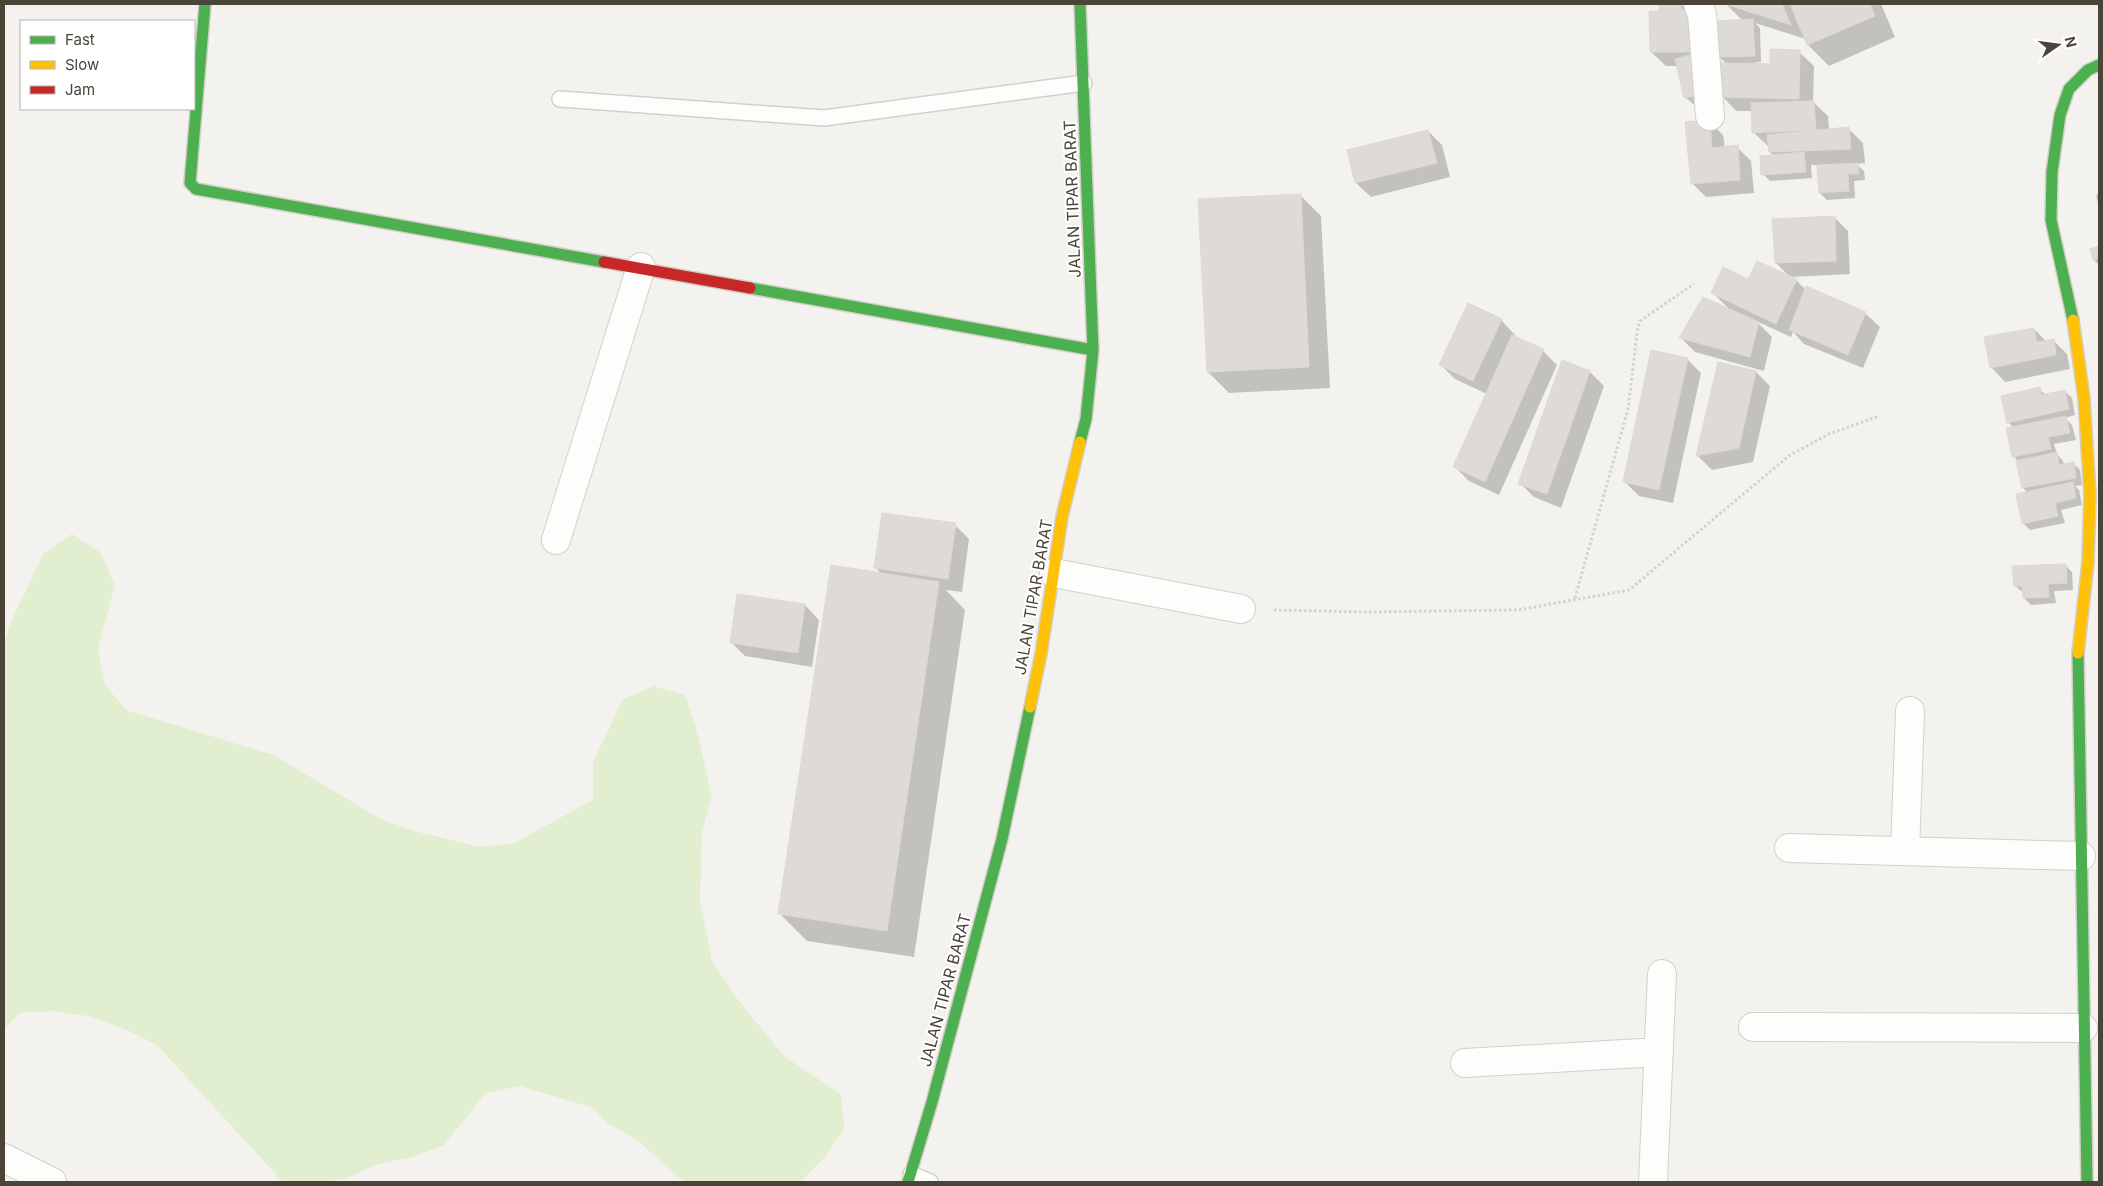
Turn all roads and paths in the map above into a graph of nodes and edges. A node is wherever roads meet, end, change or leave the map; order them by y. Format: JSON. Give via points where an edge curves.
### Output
{"nodes":[{"id":1,"x":205,"y":4,"type":"edge"},
{"id":2,"x":1080,"y":4,"type":"edge"},
{"id":3,"x":1698,"y":4,"type":"edge"},
{"id":4,"x":2099,"y":65,"type":"edge"},
{"id":5,"x":1084,"y":83,"type":"junction"},
{"id":6,"x":560,"y":99,"type":"dead end"},
{"id":7,"x":1710,"y":116,"type":"dead end"},
{"id":8,"x":641,"y":268,"type":"junction"},
{"id":9,"x":1694,"y":284,"type":"dead end"},
{"id":10,"x":1093,"y":350,"type":"junction"},
{"id":11,"x":1879,"y":416,"type":"dead end"},
{"id":12,"x":556,"y":540,"type":"dead end"},
{"id":13,"x":1054,"y":573,"type":"junction"},
{"id":14,"x":1575,"y":598,"type":"junction"},
{"id":15,"x":1241,"y":609,"type":"joint"},
{"id":16,"x":1910,"y":711,"type":"dead end"},
{"id":17,"x":1789,"y":848,"type":"dead end"},
{"id":18,"x":1905,"y":851,"type":"junction"},
{"id":19,"x":2081,"y":856,"type":"junction"},
{"id":20,"x":1662,"y":974,"type":"dead end"},
{"id":21,"x":1753,"y":1026,"type":"dead end"},
{"id":22,"x":2083,"y":1028,"type":"junction"},
{"id":23,"x":1659,"y":1052,"type":"junction"},
{"id":24,"x":1464,"y":1064,"type":"dead end"},
{"id":25,"x":4,"y":1158,"type":"edge"},
{"id":26,"x":909,"y":1178,"type":"edge"},
{"id":27,"x":52,"y":1182,"type":"edge"},
{"id":28,"x":930,"y":1182,"type":"edge"},
{"id":29,"x":1653,"y":1182,"type":"edge"},
{"id":30,"x":2087,"y":1182,"type":"edge"}],
"edges":[{"from":1,"to":8,"type":"street","via":[[190,183],[196,189]]},
{"from":2,"to":5,"type":"street","name":"JALAN TIPAR BARAT"},
{"from":3,"to":7,"type":"street","via":[[1702,14]]},
{"from":4,"to":19,"type":"street","via":[[2088,70],[2069,89],[2060,115],[2052,172],[2052,220],[2075,328],[2084,398],[2090,496],[2088,562],[2078,653]]},
{"from":5,"to":6,"type":"lane","via":[[824,118]]},
{"from":5,"to":10,"type":"street","name":"JALAN TIPAR BARAT"},
{"from":8,"to":10,"type":"street"},
{"from":8,"to":12,"type":"street"},
{"from":9,"to":14,"type":"path","via":[[1640,321],[1638,326],[1628,409]]},
{"from":10,"to":13,"type":"street","name":"JALAN TIPAR BARAT","via":[[1086,419],[1062,517]]},
{"from":11,"to":14,"type":"path","via":[[1829,434],[1790,455],[1633,588]]},
{"from":13,"to":15,"type":"street"},
{"from":13,"to":26,"type":"street","name":"JALAN TIPAR BARAT","via":[[1002,839],[935,1093]]},
{"from":14,"to":15,"type":"path","via":[[1518,610],[1367,612]]},
{"from":16,"to":18,"type":"street"},
{"from":17,"to":18,"type":"street"},
{"from":18,"to":19,"type":"street"},
{"from":19,"to":22,"type":"street"},
{"from":20,"to":23,"type":"street"},
{"from":21,"to":22,"type":"street"},
{"from":22,"to":30,"type":"street"},
{"from":23,"to":24,"type":"street"},
{"from":23,"to":29,"type":"street"},
{"from":25,"to":27,"type":"street"},
{"from":26,"to":28,"type":"lane"}]}
